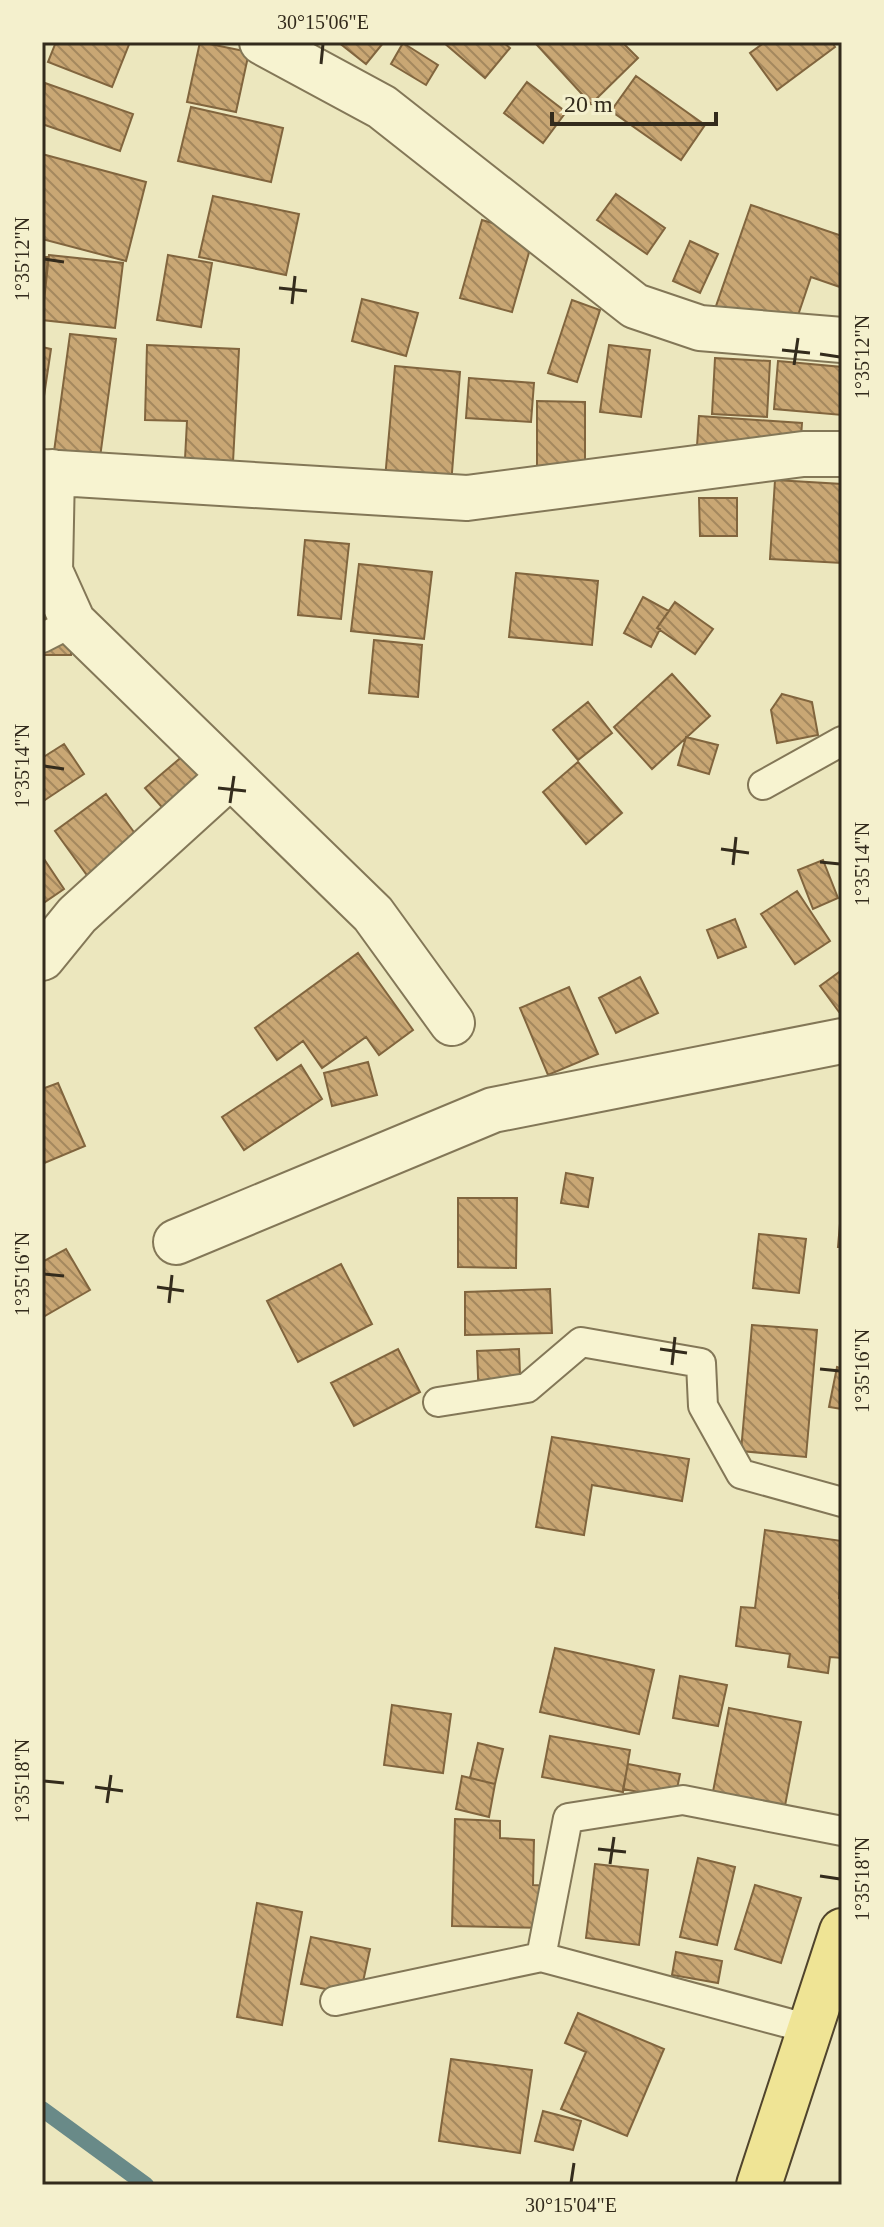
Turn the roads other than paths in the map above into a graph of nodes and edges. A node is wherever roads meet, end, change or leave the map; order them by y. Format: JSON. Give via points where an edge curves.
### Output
{"nodes":[{"id":1,"x":262,"y":42,"type":"edge"},
{"id":2,"x":842,"y":340,"type":"edge"},
{"id":3,"x":842,"y":454,"type":"edge"},
{"id":4,"x":47,"y":472,"type":"edge"},
{"id":5,"x":58,"y":630,"type":"edge"},
{"id":6,"x":842,"y":741,"type":"edge"},
{"id":7,"x":230,"y":776,"type":"junction"},
{"id":8,"x":763,"y":785,"type":"dead end"},
{"id":9,"x":42,"y":958,"type":"edge"},
{"id":10,"x":452,"y":1023,"type":"dead end"},
{"id":11,"x":842,"y":1041,"type":"edge"},
{"id":12,"x":176,"y":1242,"type":"dead end"},
{"id":13,"x":438,"y":1402,"type":"dead end"},
{"id":14,"x":842,"y":1502,"type":"edge"},
{"id":15,"x":842,"y":1831,"type":"edge"},
{"id":16,"x":842,"y":1931,"type":"edge"},
{"id":17,"x":541,"y":1957,"type":"junction"},
{"id":18,"x":335,"y":2001,"type":"dead end"},
{"id":19,"x":810,"y":2029,"type":"junction"},
{"id":20,"x":759,"y":2185,"type":"edge"}],
"edges":[{"from":1,"to":2,"type":"street","via":[[382,107],[635,306],[700,328]]},
{"from":3,"to":4,"type":"street","via":[[803,454],[467,498]]},
{"from":4,"to":5,"type":"street"},
{"from":5,"to":7,"type":"street"},
{"from":6,"to":8,"type":"lane"},
{"from":7,"to":9,"type":"street","via":[[77,915]]},
{"from":7,"to":10,"type":"street","via":[[373,914]]},
{"from":11,"to":12,"type":"street","via":[[493,1110]]},
{"from":13,"to":14,"type":"lane","via":[[527,1388],[581,1342],[701,1363],[703,1406],[741,1474]]},
{"from":15,"to":17,"type":"lane","via":[[683,1800],[568,1818]]},
{"from":16,"to":19,"type":"main road"},
{"from":17,"to":18,"type":"lane"},
{"from":17,"to":19,"type":"lane"},
{"from":19,"to":20,"type":"main road"}]}
